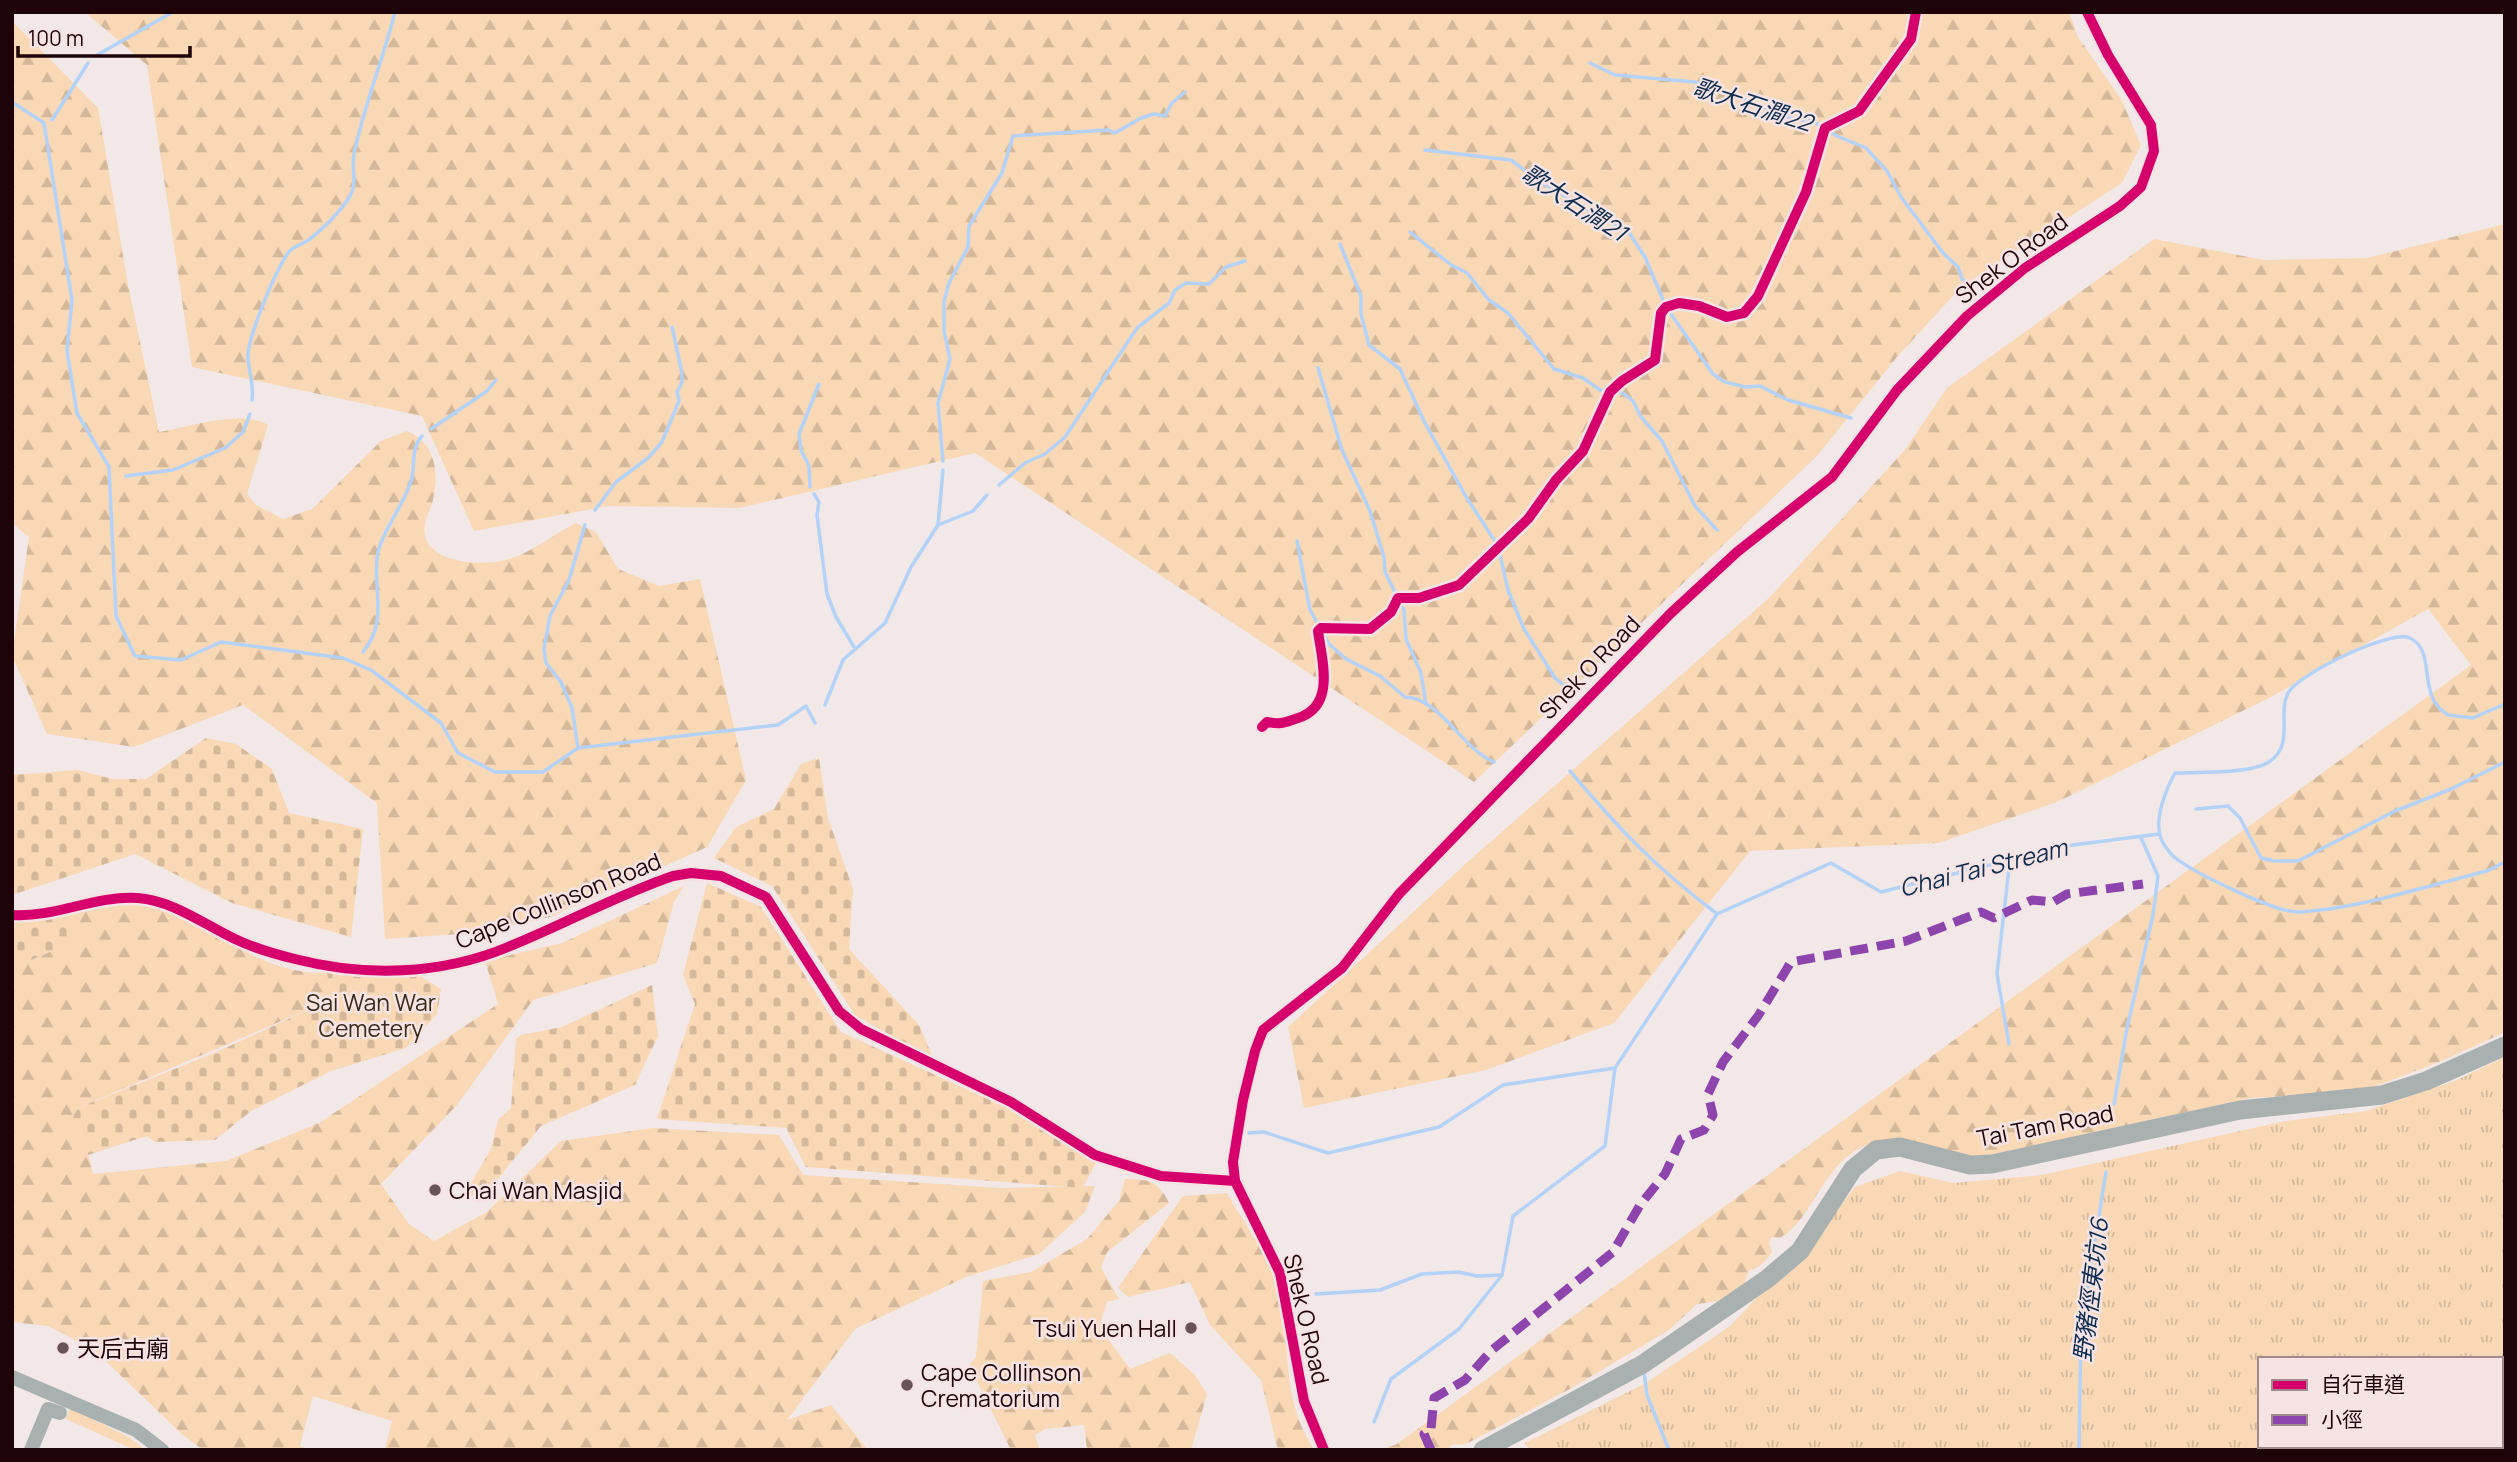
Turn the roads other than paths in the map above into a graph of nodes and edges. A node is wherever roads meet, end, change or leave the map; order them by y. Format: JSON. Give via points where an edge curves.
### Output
{"nodes":[{"id":1,"x":2087,"y":12,"type":"edge"},
{"id":2,"x":12,"y":915,"type":"edge"},
{"id":3,"x":2505,"y":1046,"type":"edge"},
{"id":4,"x":1235,"y":1181,"type":"junction"},
{"id":5,"x":12,"y":1377,"type":"edge"},
{"id":6,"x":49,"y":1409,"type":"dead end"},
{"id":7,"x":31,"y":1450,"type":"edge"},
{"id":8,"x":162,"y":1450,"type":"edge"},
{"id":9,"x":1324,"y":1450,"type":"edge"},
{"id":10,"x":1483,"y":1450,"type":"edge"}],
"edges":[{"from":1,"to":4,"type":"street","name":"Shek O Road","via":[[2151,125],[2154,152],[2141,187],[2126,202],[2017,274],[1967,316],[1897,390],[1832,477],[1737,552],[1670,614],[1399,894],[1342,968],[1263,1030],[1243,1100],[1233,1162]]},
{"from":2,"to":4,"type":"street","name":"Cape Collinson Road","via":[[121,898],[146,899],[171,905],[235,939],[285,957],[346,969],[399,971],[461,963],[495,952],[673,876],[721,876],[766,897],[839,1011],[861,1029],[1011,1102],[1075,1144],[1113,1162],[1161,1177]]},
{"from":3,"to":10,"type":"main road","name":"Tai Tam Road","via":[[2382,1095],[2240,1110],[1992,1164],[1964,1163],[1900,1147],[1876,1150],[1853,1169],[1800,1251],[1767,1279],[1643,1364]]},
{"from":4,"to":9,"type":"street","name":"Shek O Road","via":[[1280,1273],[1304,1401]]},
{"from":5,"to":8,"type":"street","via":[[136,1430]]},
{"from":6,"to":7,"type":"street"}]}
